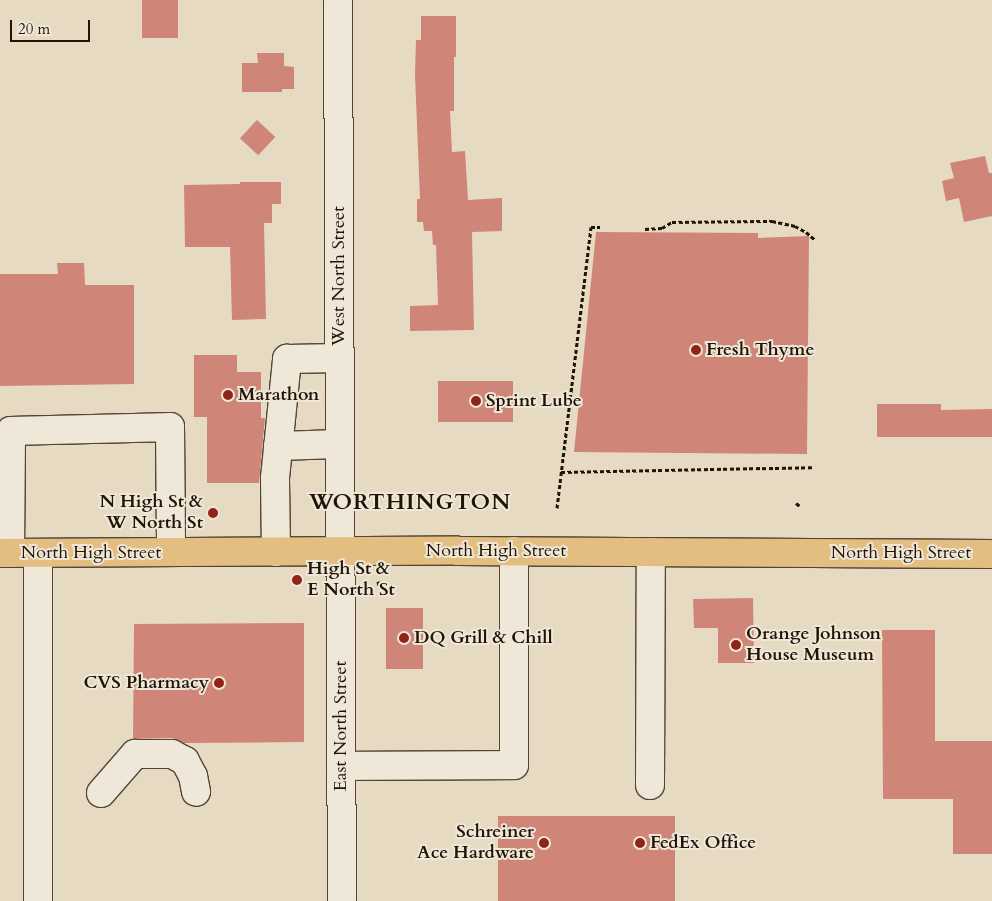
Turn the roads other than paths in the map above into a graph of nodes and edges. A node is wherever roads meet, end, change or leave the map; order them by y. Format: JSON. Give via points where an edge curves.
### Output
{"nodes":[{"id":1,"x":338,"y":0,"type":"edge"},
{"id":2,"x":339,"y":358,"type":"junction"},
{"id":3,"x":339,"y":444,"type":"junction"},
{"id":4,"x":278,"y":446,"type":"junction"},
{"id":5,"x":514,"y":551,"type":"junction"},
{"id":6,"x":171,"y":552,"type":"junction"},
{"id":7,"x":276,"y":552,"type":"junction"},
{"id":8,"x":340,"y":552,"type":"junction"},
{"id":9,"x":651,"y":552,"type":"junction"},
{"id":10,"x":5,"y":553,"type":"edge"},
{"id":11,"x":38,"y":553,"type":"junction"},
{"id":12,"x":992,"y":554,"type":"edge"},
{"id":13,"x":341,"y":766,"type":"junction"},
{"id":14,"x":650,"y":785,"type":"dead end"},
{"id":15,"x":196,"y":792,"type":"dead end"},
{"id":16,"x":102,"y":793,"type":"dead end"},
{"id":17,"x":38,"y":901,"type":"edge"},
{"id":18,"x":342,"y":901,"type":"edge"}],
"edges":[{"from":1,"to":2,"type":"street","name":"West North Street"},
{"from":2,"to":3,"type":"street","name":"West North Street"},
{"from":2,"to":4,"type":"street","via":[[287,358]]},
{"from":3,"to":4,"type":"street"},
{"from":3,"to":8,"type":"street","name":"West North Street"},
{"from":4,"to":7,"type":"street"},
{"from":5,"to":8,"type":"main road","name":"North High Street"},
{"from":5,"to":9,"type":"main road","name":"North High Street"},
{"from":5,"to":13,"type":"street","via":[[514,765]]},
{"from":6,"to":7,"type":"main road","name":"North High Street"},
{"from":6,"to":10,"type":"street","via":[[170,427],[11,431]]},
{"from":6,"to":11,"type":"main road","name":"North High Street"},
{"from":7,"to":8,"type":"main road","name":"North High Street"},
{"from":8,"to":13,"type":"street","name":"East North Street"},
{"from":9,"to":12,"type":"main road","name":"North High Street"},
{"from":9,"to":14,"type":"street"},
{"from":10,"to":11,"type":"main road","name":"North High Street"},
{"from":11,"to":17,"type":"street"},
{"from":13,"to":18,"type":"street","name":"East North Street"},
{"from":15,"to":16,"type":"street","via":[[193,776],[185,761],[172,754],[135,754]]}]}
